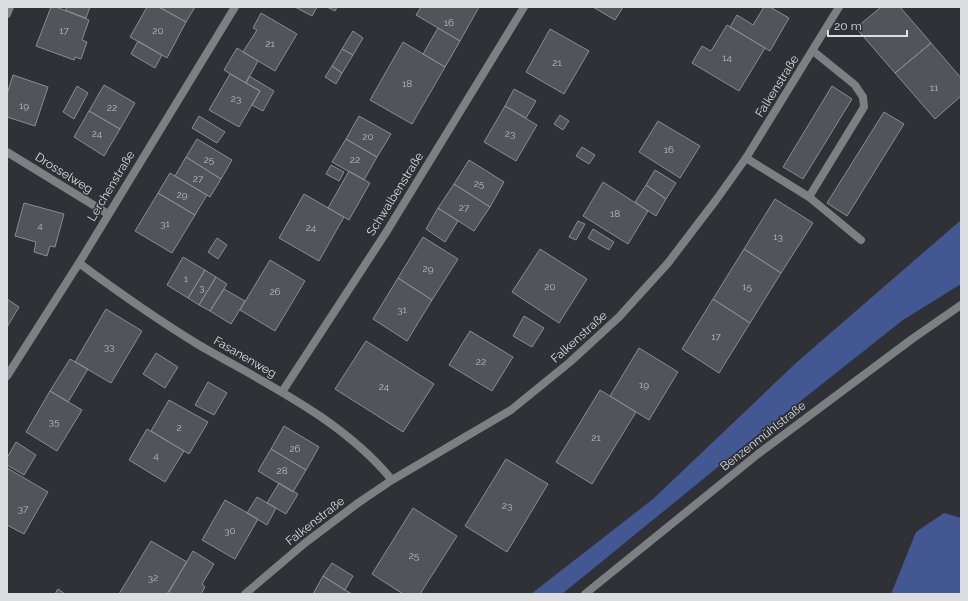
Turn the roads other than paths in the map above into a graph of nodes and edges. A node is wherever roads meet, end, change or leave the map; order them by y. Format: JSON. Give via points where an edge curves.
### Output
{"nodes":[{"id":1,"x":10,"y":7,"type":"edge"},
{"id":2,"x":235,"y":7,"type":"edge"},
{"id":3,"x":524,"y":7,"type":"edge"},
{"id":4,"x":839,"y":7,"type":"edge"},
{"id":5,"x":7,"y":14,"type":"edge"},
{"id":6,"x":813,"y":50,"type":"junction"},
{"id":7,"x":7,"y":152,"type":"edge"},
{"id":8,"x":746,"y":158,"type":"junction"},
{"id":9,"x":809,"y":197,"type":"junction"},
{"id":10,"x":108,"y":214,"type":"junction"},
{"id":11,"x":861,"y":240,"type":"dead end"},
{"id":12,"x":79,"y":263,"type":"junction"},
{"id":13,"x":961,"y":305,"type":"edge"},
{"id":14,"x":7,"y":376,"type":"edge"},
{"id":15,"x":282,"y":392,"type":"junction"},
{"id":16,"x":392,"y":480,"type":"junction"},
{"id":17,"x":245,"y":594,"type":"edge"},
{"id":18,"x":585,"y":594,"type":"edge"}],
"edges":[{"from":1,"to":5,"type":"street"},
{"from":2,"to":10,"type":"street","name":"Lerchenstraße"},
{"from":3,"to":15,"type":"street","name":"Schwalbenstraße","via":[[387,231]]},
{"from":4,"to":6,"type":"street","name":"Falkenstraße"},
{"from":6,"to":8,"type":"street","name":"Falkenstraße"},
{"from":6,"to":9,"type":"street","via":[[855,85],[863,98],[864,108]]},
{"from":7,"to":10,"type":"street","name":"Drosselweg"},
{"from":8,"to":9,"type":"street"},
{"from":8,"to":16,"type":"street","name":"Falkenstraße","via":[[668,263],[619,317],[570,362],[511,410]]},
{"from":9,"to":11,"type":"street"},
{"from":10,"to":12,"type":"street","name":"Lerchenstraße"},
{"from":12,"to":14,"type":"street","name":"Lerchenstraße"},
{"from":12,"to":15,"type":"street","name":"Fasanenweg","via":[[185,336]]},
{"from":13,"to":18,"type":"street","name":"Benzenmühlstraße","via":[[758,454]]},
{"from":15,"to":16,"type":"street","name":"Fasanenweg","via":[[339,430]]},
{"from":16,"to":17,"type":"street","name":"Falkenstraße","via":[[305,543]]}]}
